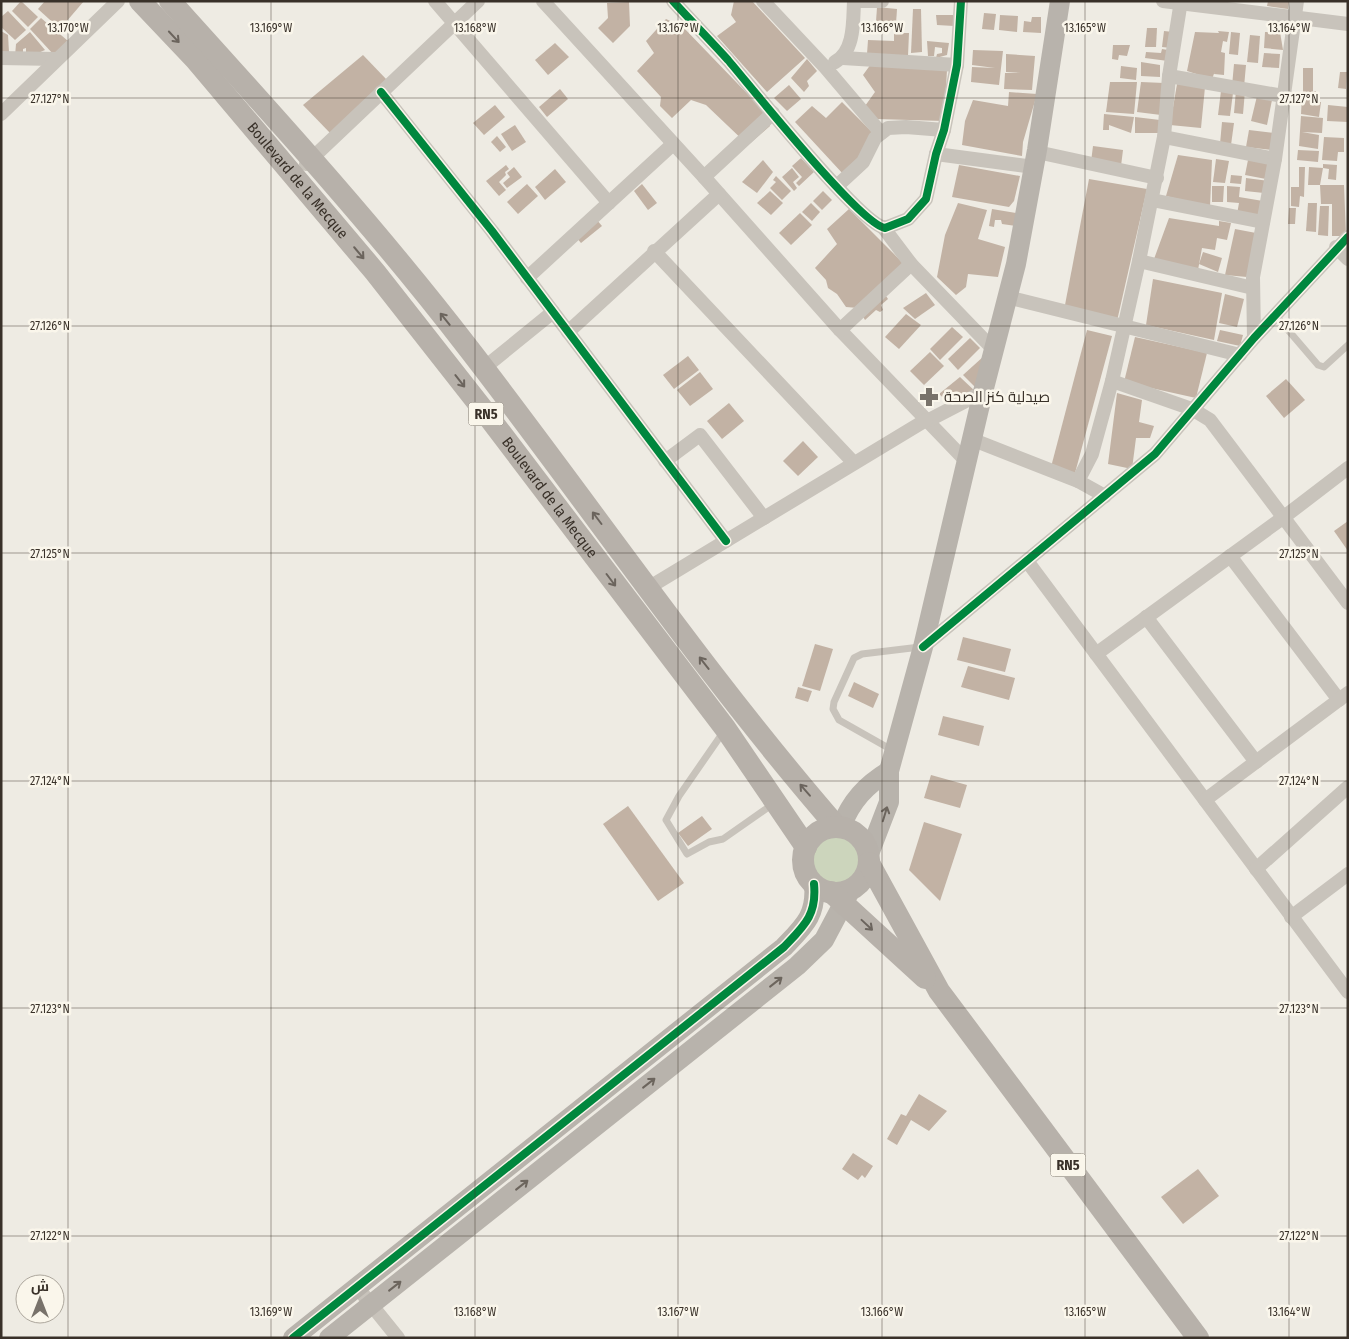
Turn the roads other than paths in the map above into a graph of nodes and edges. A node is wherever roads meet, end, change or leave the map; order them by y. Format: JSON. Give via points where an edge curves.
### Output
{"nodes":[{"id":1,"x":118,"y":1,"type":"edge"},
{"id":2,"x":140,"y":1,"type":"edge"},
{"id":3,"x":170,"y":1,"type":"edge"},
{"id":4,"x":435,"y":1,"type":"edge"},
{"id":5,"x":478,"y":1,"type":"edge"},
{"id":6,"x":543,"y":1,"type":"edge"},
{"id":7,"x":673,"y":1,"type":"edge"},
{"id":8,"x":763,"y":1,"type":"edge"},
{"id":9,"x":854,"y":1,"type":"edge"},
{"id":10,"x":882,"y":1,"type":"edge"},
{"id":11,"x":961,"y":1,"type":"edge"},
{"id":12,"x":1060,"y":1,"type":"edge"},
{"id":13,"x":1163,"y":1,"type":"edge"},
{"id":14,"x":1297,"y":1,"type":"edge"},
{"id":15,"x":1181,"y":2,"type":"edge"},
{"id":16,"x":1294,"y":17,"type":"junction"},
{"id":17,"x":454,"y":24,"type":"junction"},
{"id":18,"x":1348,"y":24,"type":"edge"},
{"id":19,"x":1,"y":58,"type":"edge"},
{"id":20,"x":843,"y":58,"type":"junction"},
{"id":21,"x":56,"y":60,"type":"junction"},
{"id":22,"x":957,"y":65,"type":"junction"},
{"id":23,"x":825,"y":68,"type":"junction"},
{"id":24,"x":1169,"y":76,"type":"junction"},
{"id":25,"x":381,"y":92,"type":"junction"},
{"id":26,"x":1283,"y":96,"type":"junction"},
{"id":27,"x":773,"y":113,"type":"junction"},
{"id":28,"x":1,"y":114,"type":"edge"},
{"id":29,"x":944,"y":130,"type":"junction"},
{"id":30,"x":881,"y":133,"type":"junction"},
{"id":31,"x":1164,"y":137,"type":"junction"},
{"id":32,"x":673,"y":144,"type":"junction"},
{"id":33,"x":936,"y":154,"type":"junction"},
{"id":34,"x":311,"y":158,"type":"junction"},
{"id":35,"x":1275,"y":159,"type":"junction"},
{"id":36,"x":1035,"y":160,"type":"junction"},
{"id":37,"x":294,"y":175,"type":"junction"},
{"id":38,"x":704,"y":177,"type":"junction"},
{"id":39,"x":1157,"y":178,"type":"junction"},
{"id":40,"x":837,"y":186,"type":"junction"},
{"id":41,"x":719,"y":194,"type":"junction"},
{"id":42,"x":1152,"y":200,"type":"junction"},
{"id":43,"x":608,"y":203,"type":"junction"},
{"id":44,"x":1263,"y":222,"type":"junction"},
{"id":45,"x":883,"y":227,"type":"junction"},
{"id":46,"x":1348,"y":237,"type":"edge"},
{"id":47,"x":1336,"y":247,"type":"junction"},
{"id":48,"x":654,"y":252,"type":"junction"},
{"id":49,"x":1348,"y":259,"type":"edge"},
{"id":50,"x":1139,"y":261,"type":"junction"},
{"id":51,"x":911,"y":264,"type":"junction"},
{"id":52,"x":527,"y":278,"type":"junction"},
{"id":53,"x":1252,"y":288,"type":"junction"},
{"id":54,"x":1008,"y":297,"type":"junction"},
{"id":55,"x":553,"y":312,"type":"junction"},
{"id":56,"x":1276,"y":316,"type":"junction"},
{"id":57,"x":1125,"y":326,"type":"junction"},
{"id":58,"x":840,"y":330,"type":"junction"},
{"id":59,"x":568,"y":332,"type":"junction"},
{"id":60,"x":1254,"y":338,"type":"junction"},
{"id":61,"x":1348,"y":345,"type":"edge"},
{"id":62,"x":995,"y":351,"type":"junction"},
{"id":63,"x":1240,"y":355,"type":"junction"},
{"id":64,"x":484,"y":368,"type":"junction"},
{"id":65,"x":1112,"y":381,"type":"junction"},
{"id":66,"x":983,"y":392,"type":"junction"},
{"id":67,"x":1192,"y":409,"type":"junction"},
{"id":68,"x":928,"y":420,"type":"junction"},
{"id":69,"x":972,"y":439,"type":"junction"},
{"id":70,"x":665,"y":461,"type":"junction"},
{"id":71,"x":966,"y":461,"type":"junction"},
{"id":72,"x":854,"y":463,"type":"junction"},
{"id":73,"x":1348,"y":468,"type":"edge"},
{"id":74,"x":1078,"y":482,"type":"junction"},
{"id":75,"x":1105,"y":496,"type":"junction"},
{"id":76,"x":1284,"y":517,"type":"junction"},
{"id":77,"x":764,"y":518,"type":"junction"},
{"id":78,"x":726,"y":541,"type":"junction"},
{"id":79,"x":1230,"y":556,"type":"junction"},
{"id":80,"x":1027,"y":561,"type":"junction"},
{"id":81,"x":648,"y":588,"type":"junction"},
{"id":82,"x":1348,"y":603,"type":"edge"},
{"id":83,"x":1146,"y":618,"type":"junction"},
{"id":84,"x":923,"y":647,"type":"junction"},
{"id":85,"x":1096,"y":654,"type":"junction"},
{"id":86,"x":1344,"y":696,"type":"edge"},
{"id":87,"x":725,"y":728,"type":"junction"},
{"id":88,"x":895,"y":751,"type":"junction"},
{"id":89,"x":1256,"y":762,"type":"junction"},
{"id":90,"x":889,"y":771,"type":"junction"},
{"id":91,"x":1348,"y":787,"type":"edge"},
{"id":92,"x":1205,"y":800,"type":"junction"},
{"id":93,"x":776,"y":802,"type":"junction"},
{"id":94,"x":839,"y":827,"type":"junction"},
{"id":95,"x":806,"y":848,"type":"junction"},
{"id":96,"x":869,"y":858,"type":"junction"},
{"id":97,"x":1256,"y":869,"type":"junction"},
{"id":98,"x":1345,"y":881,"type":"edge"},
{"id":99,"x":835,"y":892,"type":"junction"},
{"id":100,"x":1291,"y":917,"type":"junction"},
{"id":101,"x":939,"y":991,"type":"junction"},
{"id":102,"x":1348,"y":992,"type":"edge"},
{"id":103,"x":356,"y":1287,"type":"junction"},
{"id":104,"x":371,"y":1304,"type":"junction"},
{"id":105,"x":293,"y":1338,"type":"edge"},
{"id":106,"x":329,"y":1338,"type":"edge"},
{"id":107,"x":398,"y":1338,"type":"edge"},
{"id":108,"x":1198,"y":1338,"type":"edge"}],
"edges":[{"from":1,"to":21,"type":"street"},
{"from":2,"to":37,"type":"main road","name":"Boulevard de la Mecque","number":"RN5","one_way":true,"via":[[195,59]]},
{"from":3,"to":34,"type":"main road","name":"Boulevard de la Mecque","number":"RN5"},
{"from":4,"to":17,"type":"street"},
{"from":5,"to":17,"type":"street"},
{"from":6,"to":32,"type":"street"},
{"from":7,"to":27,"type":"street"},
{"from":8,"to":23,"type":"street"},
{"from":9,"to":10,"type":"street"},
{"from":9,"to":20,"type":"street","via":[[851,38]]},
{"from":11,"to":22,"type":"street"},
{"from":12,"to":36,"type":"street"},
{"from":13,"to":15,"type":"street"},
{"from":14,"to":16,"type":"street"},
{"from":15,"to":16,"type":"street"},
{"from":15,"to":24,"type":"street"},
{"from":16,"to":18,"type":"street"},
{"from":16,"to":26,"type":"street"},
{"from":17,"to":25,"type":"street"},
{"from":17,"to":43,"type":"street"},
{"from":19,"to":21,"type":"street"},
{"from":20,"to":22,"type":"street"},
{"from":20,"to":23,"type":"street"},
{"from":21,"to":28,"type":"street"},
{"from":22,"to":29,"type":"street"},
{"from":23,"to":30,"type":"street"},
{"from":24,"to":26,"type":"street"},
{"from":24,"to":31,"type":"street"},
{"from":25,"to":34,"type":"street"},
{"from":25,"to":52,"type":"street"},
{"from":26,"to":35,"type":"street"},
{"from":27,"to":38,"type":"street"},
{"from":27,"to":40,"type":"street"},
{"from":29,"to":30,"type":"street","via":[[894,127]]},
{"from":29,"to":33,"type":"street"},
{"from":30,"to":40,"type":"street","via":[[863,162]]},
{"from":31,"to":35,"type":"street"},
{"from":31,"to":39,"type":"street"},
{"from":32,"to":38,"type":"street"},
{"from":32,"to":43,"type":"street"},
{"from":33,"to":36,"type":"street"},
{"from":33,"to":45,"type":"street","via":[[926,199],[920,209],[901,223]]},
{"from":34,"to":37,"type":"street"},
{"from":64,"to":34,"type":"main road","name":"Boulevard de la Mecque","number":"RN5","one_way":true},
{"from":35,"to":44,"type":"street"},
{"from":36,"to":39,"type":"street"},
{"from":36,"to":54,"type":"street"},
{"from":37,"to":87,"type":"main road","name":"Boulevard de la Mecque","number":"RN5","one_way":true,"via":[[375,272]]},
{"from":38,"to":41,"type":"street"},
{"from":39,"to":42,"type":"street"},
{"from":40,"to":45,"type":"street","via":[[868,218]]},
{"from":41,"to":48,"type":"street"},
{"from":41,"to":58,"type":"street"},
{"from":42,"to":44,"type":"street"},
{"from":42,"to":50,"type":"street"},
{"from":43,"to":52,"type":"street"},
{"from":44,"to":53,"type":"street"},
{"from":45,"to":51,"type":"street"},
{"from":46,"to":47,"type":"street"},
{"from":47,"to":49,"type":"street"},
{"from":47,"to":56,"type":"street"},
{"from":48,"to":59,"type":"street"},
{"from":48,"to":72,"type":"street"},
{"from":50,"to":53,"type":"street"},
{"from":50,"to":57,"type":"street"},
{"from":51,"to":58,"type":"street"},
{"from":51,"to":62,"type":"street"},
{"from":52,"to":55,"type":"street"},
{"from":53,"to":60,"type":"street"},
{"from":54,"to":57,"type":"street"},
{"from":54,"to":62,"type":"street"},
{"from":55,"to":59,"type":"street"},
{"from":55,"to":64,"type":"street"},
{"from":56,"to":60,"type":"street"},
{"from":56,"to":61,"type":"lane","via":[[1318,365],[1324,367]]},
{"from":57,"to":63,"type":"street"},
{"from":57,"to":65,"type":"street"},
{"from":58,"to":68,"type":"street"},
{"from":59,"to":70,"type":"street"},
{"from":60,"to":63,"type":"street"},
{"from":62,"to":66,"type":"street"},
{"from":63,"to":67,"type":"street"},
{"from":81,"to":64,"type":"main road","name":"Boulevard de la Mecque","number":"RN5","one_way":true},
{"from":65,"to":67,"type":"street"},
{"from":65,"to":74,"type":"street","via":[[1092,454]]},
{"from":66,"to":68,"type":"street"},
{"from":66,"to":69,"type":"street"},
{"from":67,"to":75,"type":"street","via":[[1155,454]]},
{"from":67,"to":76,"type":"street","via":[[1216,426]]},
{"from":68,"to":71,"type":"street"},
{"from":68,"to":72,"type":"street"},
{"from":69,"to":71,"type":"street"},
{"from":69,"to":74,"type":"street"},
{"from":70,"to":77,"type":"street","via":[[700,435]]},
{"from":70,"to":78,"type":"street"},
{"from":71,"to":84,"type":"street"},
{"from":72,"to":77,"type":"street"},
{"from":73,"to":76,"type":"street"},
{"from":74,"to":75,"type":"street"},
{"from":75,"to":80,"type":"street"},
{"from":76,"to":79,"type":"street"},
{"from":76,"to":82,"type":"street"},
{"from":77,"to":78,"type":"street"},
{"from":78,"to":81,"type":"street"},
{"from":79,"to":83,"type":"street"},
{"from":79,"to":86,"type":"street"},
{"from":80,"to":84,"type":"street"},
{"from":80,"to":85,"type":"street"},
{"from":94,"to":81,"type":"main road","name":"Boulevard de la Mecque","number":"RN5","one_way":true,"via":[[790,773]]},
{"from":83,"to":85,"type":"street"},
{"from":83,"to":89,"type":"street"},
{"from":84,"to":88,"type":"street"},
{"from":84,"to":88,"type":"lane","via":[[862,654],[854,658],[834,702],[833,709],[839,720]]},
{"from":85,"to":92,"type":"street"},
{"from":86,"to":89,"type":"street"},
{"from":87,"to":93,"type":"main road","name":"Boulevard de la Mecque","number":"RN5"},
{"from":87,"to":93,"type":"lane","via":[[666,820],[687,854],[722,839]]},
{"from":88,"to":90,"type":"street"},
{"from":89,"to":92,"type":"street"},
{"from":90,"to":94,"type":"street","via":[[852,802]]},
{"from":96,"to":90,"type":"street","one_way":true,"via":[[889,802]]},
{"from":91,"to":97,"type":"street"},
{"from":92,"to":97,"type":"street"},
{"from":93,"to":95,"type":"main road","name":"Boulevard de la Mecque","number":"RN5"},
{"from":94,"to":95,"type":"main road","via":[[818,833]]},
{"from":94,"to":96,"type":"main road","name":"Boulevard de la Mecque","number":"RN5","via":[[860,836]]},
{"from":95,"to":99,"type":"main road","number":"RN5","via":[[804,867]]},
{"from":96,"to":99,"type":"main road","via":[[866,875]]},
{"from":96,"to":101,"type":"main road","name":"Boulevard de la Mecque","number":"RN5"},
{"from":97,"to":100,"type":"street"},
{"from":98,"to":100,"type":"street"},
{"from":99,"to":101,"type":"main road","number":"RN5","one_way":true},
{"from":99,"to":103,"type":"street","via":[[815,898],[813,911],[804,926],[784,947]]},
{"from":104,"to":99,"type":"street","one_way":true,"via":[[797,966],[824,940]]},
{"from":100,"to":102,"type":"street"},
{"from":101,"to":108,"type":"main road","number":"RN5"},
{"from":103,"to":104,"type":"street"},
{"from":103,"to":105,"type":"street"},
{"from":104,"to":106,"type":"street"},
{"from":104,"to":107,"type":"street"}]}
